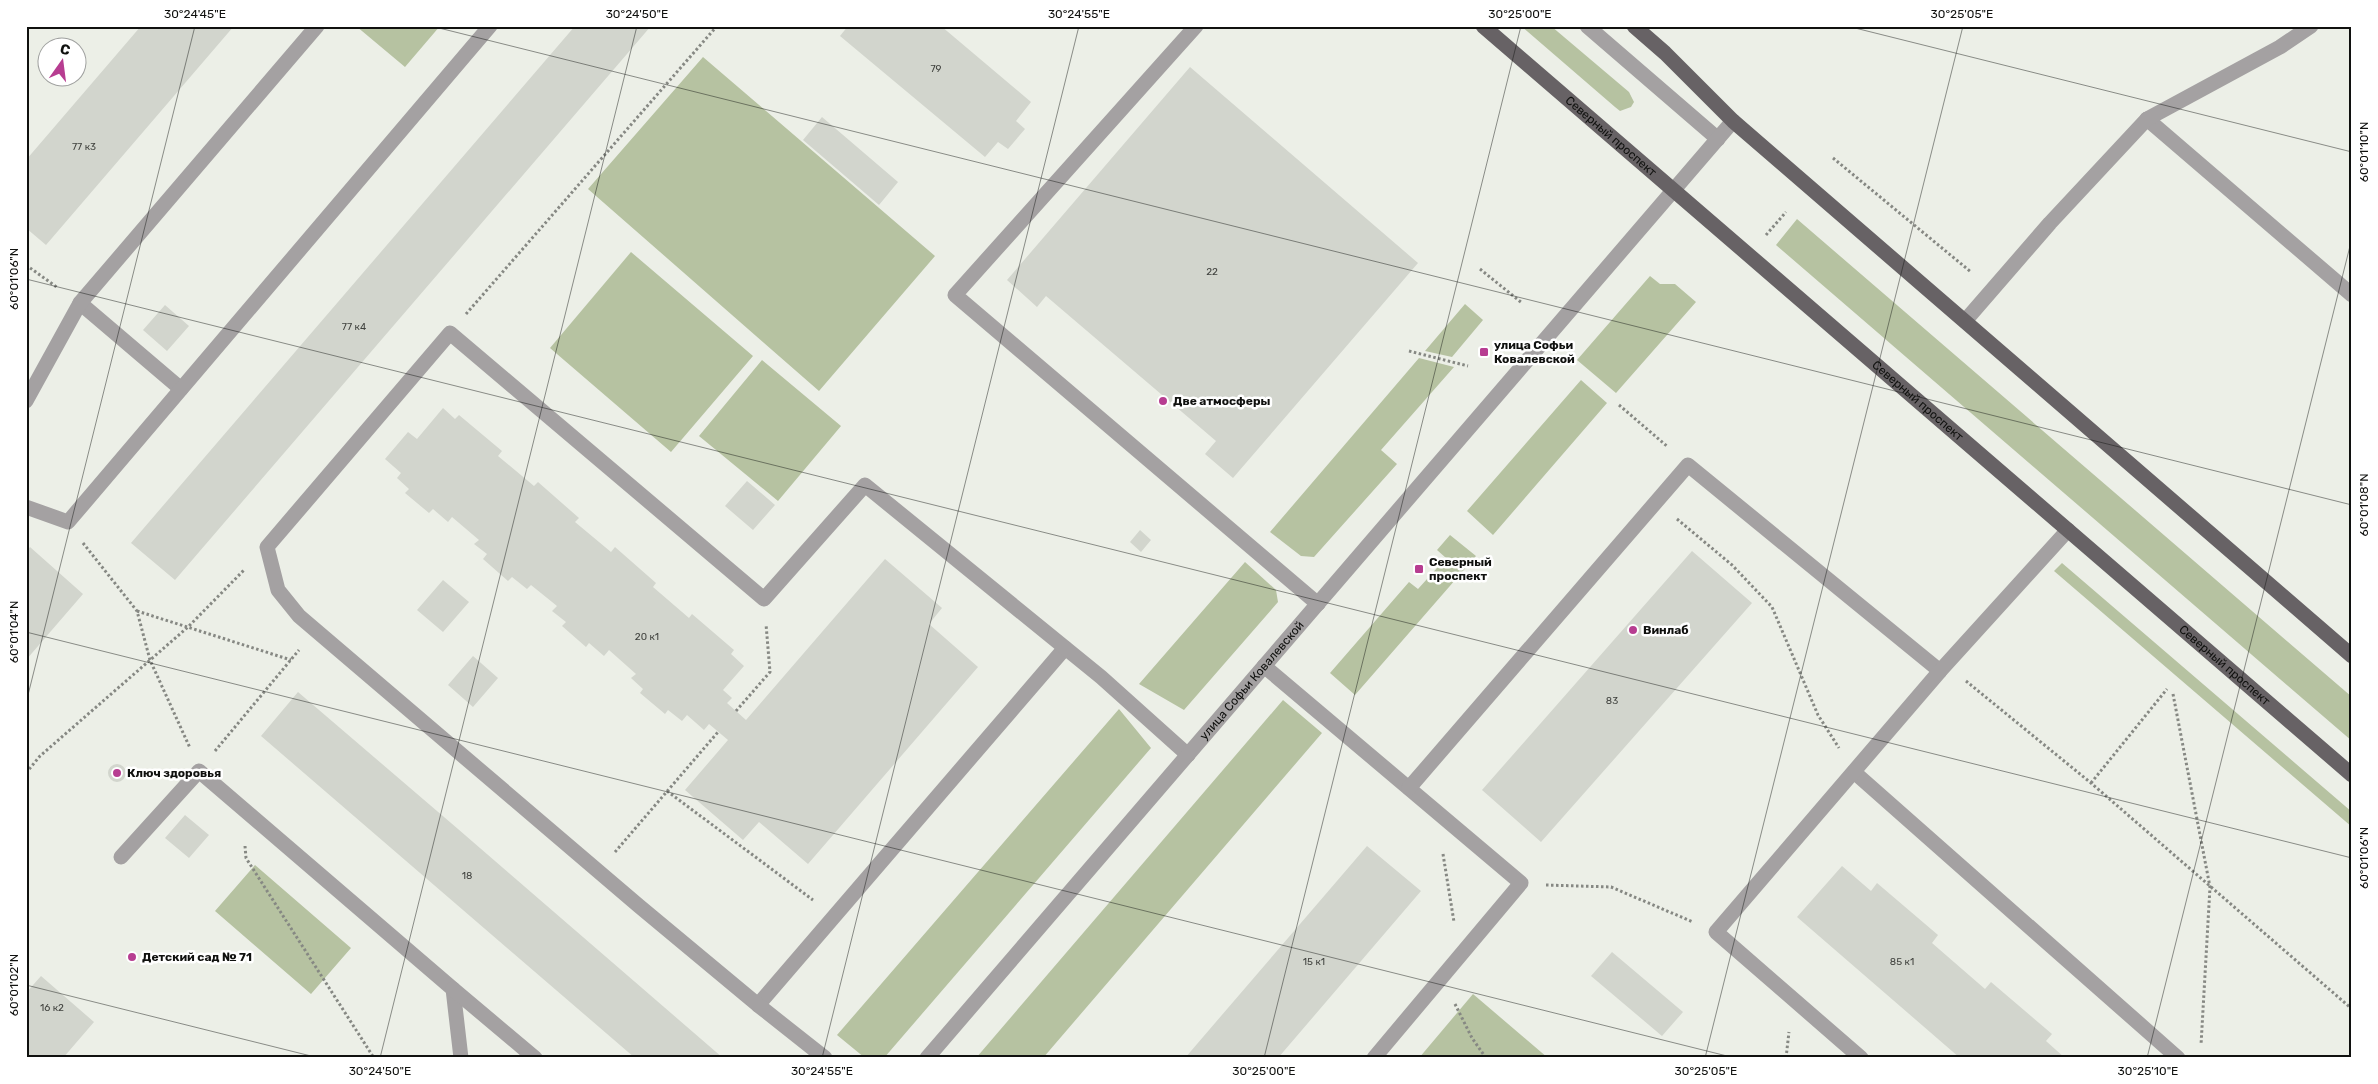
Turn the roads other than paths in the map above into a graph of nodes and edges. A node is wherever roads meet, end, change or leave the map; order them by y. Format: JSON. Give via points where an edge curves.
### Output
{"nodes":[{"id":1,"x":317,"y":26,"type":"edge"},
{"id":2,"x":490,"y":26,"type":"edge"},
{"id":3,"x":1196,"y":26,"type":"edge"},
{"id":4,"x":1482,"y":26,"type":"edge"},
{"id":5,"x":1587,"y":26,"type":"edge"},
{"id":6,"x":1634,"y":26,"type":"edge"},
{"id":7,"x":2310,"y":26,"type":"edge"},
{"id":8,"x":2147,"y":119,"type":"junction"},
{"id":9,"x":1733,"y":121,"type":"junction"},
{"id":10,"x":1718,"y":139,"type":"junction"},
{"id":11,"x":1674,"y":191,"type":"junction"},
{"id":12,"x":2352,"y":295,"type":"edge"},
{"id":13,"x":80,"y":303,"type":"junction"},
{"id":14,"x":1965,"y":320,"type":"junction"},
{"id":15,"x":181,"y":389,"type":"junction"},
{"id":16,"x":26,"y":401,"type":"edge"},
{"id":17,"x":26,"y":507,"type":"edge"},
{"id":18,"x":2068,"y":530,"type":"junction"},
{"id":19,"x":1318,"y":604,"type":"junction"},
{"id":20,"x":1065,"y":648,"type":"junction"},
{"id":21,"x":2352,"y":656,"type":"edge"},
{"id":22,"x":1264,"y":666,"type":"junction"},
{"id":23,"x":1940,"y":672,"type":"junction"},
{"id":24,"x":1188,"y":755,"type":"junction"},
{"id":25,"x":1854,"y":772,"type":"junction"},
{"id":26,"x":2352,"y":775,"type":"edge"},
{"id":27,"x":1409,"y":788,"type":"junction"},
{"id":28,"x":122,"y":857,"type":"dead end"},
{"id":29,"x":453,"y":989,"type":"junction"},
{"id":30,"x":758,"y":1005,"type":"junction"},
{"id":31,"x":461,"y":1058,"type":"edge"},
{"id":32,"x":536,"y":1058,"type":"edge"},
{"id":33,"x":825,"y":1058,"type":"edge"},
{"id":34,"x":927,"y":1058,"type":"edge"},
{"id":35,"x":1374,"y":1058,"type":"edge"},
{"id":36,"x":1861,"y":1058,"type":"edge"},
{"id":37,"x":2178,"y":1058,"type":"edge"}],
"edges":[{"from":1,"to":13,"type":"street"},
{"from":2,"to":15,"type":"street"},
{"from":3,"to":19,"type":"street","via":[[954,295]]},
{"from":4,"to":11,"type":"main road","name":"Северный проспект"},
{"from":5,"to":10,"type":"street"},
{"from":6,"to":9,"type":"main road"},
{"from":7,"to":8,"type":"street","via":[[2280,47]]},
{"from":8,"to":12,"type":"street"},
{"from":8,"to":14,"type":"street"},
{"from":9,"to":10,"type":"street","name":"улица Софьи Ковалевской"},
{"from":9,"to":14,"type":"main road"},
{"from":10,"to":11,"type":"street","name":"улица Софьи Ковалевской"},
{"from":11,"to":18,"type":"main road","name":"Северный проспект"},
{"from":11,"to":19,"type":"street","name":"улица Софьи Ковалевской"},
{"from":13,"to":15,"type":"street"},
{"from":13,"to":16,"type":"street"},
{"from":14,"to":21,"type":"main road"},
{"from":15,"to":17,"type":"street","via":[[68,522]]},
{"from":18,"to":23,"type":"street"},
{"from":18,"to":26,"type":"main road","name":"Северный проспект"},
{"from":19,"to":22,"type":"street","name":"улица Софьи Ковалевской"},
{"from":20,"to":24,"type":"street"},
{"from":20,"to":30,"type":"street"},
{"from":20,"to":30,"type":"street","via":[[865,485],[764,599],[450,333],[267,547],[278,590],[299,616]]},
{"from":22,"to":24,"type":"street","name":"улица Софьи Ковалевской"},
{"from":22,"to":27,"type":"street"},
{"from":23,"to":25,"type":"street"},
{"from":23,"to":27,"type":"street","via":[[1688,465]]},
{"from":24,"to":34,"type":"street","name":"улица Софьи Ковалевской"},
{"from":25,"to":36,"type":"street","via":[[1716,932]]},
{"from":25,"to":37,"type":"street"},
{"from":27,"to":35,"type":"street","via":[[1521,883]]},
{"from":28,"to":29,"type":"street","via":[[199,771]]},
{"from":29,"to":31,"type":"street"},
{"from":29,"to":32,"type":"street"},
{"from":30,"to":33,"type":"street"}]}
